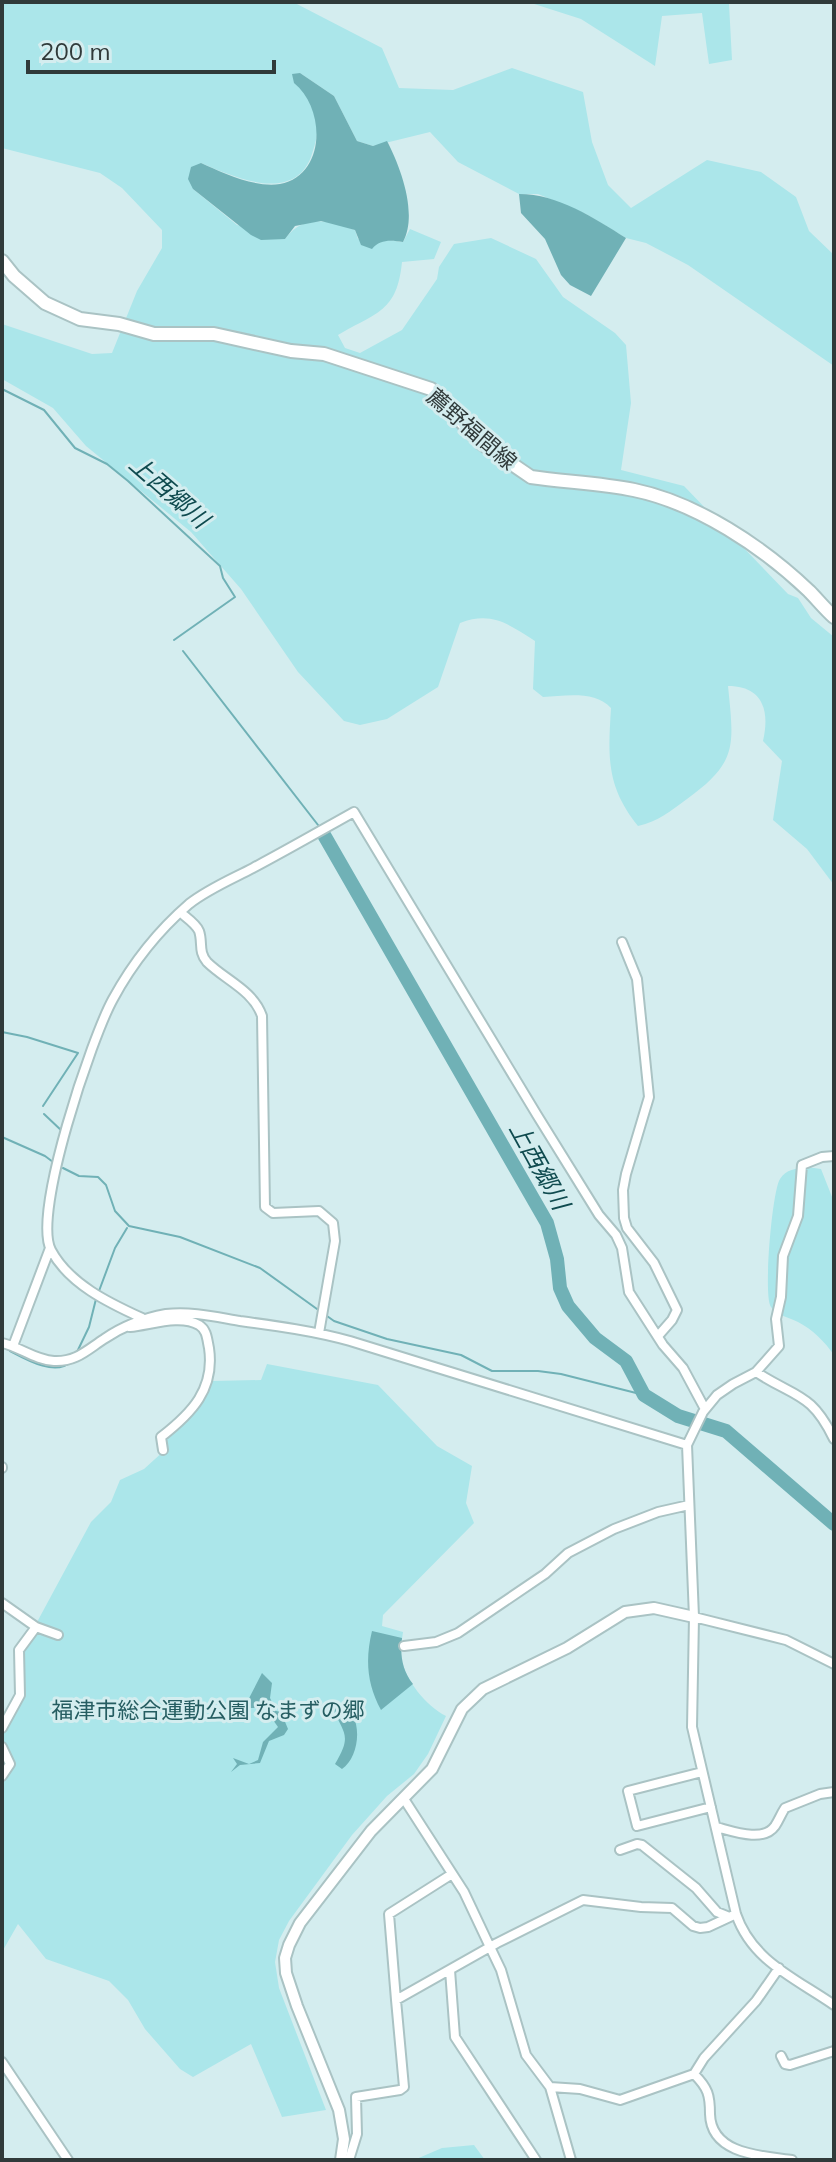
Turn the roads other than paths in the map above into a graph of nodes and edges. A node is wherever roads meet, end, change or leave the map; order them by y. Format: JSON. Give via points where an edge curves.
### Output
{"nodes":[{"id":1,"x":2,"y":261,"type":"edge"},
{"id":2,"x":834,"y":617,"type":"edge"},
{"id":3,"x":181,"y":913,"type":"junction"},
{"id":4,"x":622,"y":942,"type":"dead end"},
{"id":5,"x":834,"y":1156,"type":"edge"},
{"id":6,"x":50,"y":1248,"type":"junction"},
{"id":7,"x":142,"y":1318,"type":"junction"},
{"id":8,"x":126,"y":1327,"type":"junction"},
{"id":9,"x":319,"y":1333,"type":"junction"},
{"id":10,"x":658,"y":1336,"type":"junction"},
{"id":11,"x":6,"y":1346,"type":"edge"},
{"id":12,"x":756,"y":1372,"type":"junction"},
{"id":13,"x":704,"y":1411,"type":"junction"},
{"id":14,"x":834,"y":1439,"type":"edge"},
{"id":15,"x":687,"y":1445,"type":"junction"},
{"id":16,"x":163,"y":1450,"type":"dead end"},
{"id":17,"x":689,"y":1505,"type":"junction"},
{"id":18,"x":2,"y":1603,"type":"edge"},
{"id":19,"x":694,"y":1617,"type":"junction"},
{"id":20,"x":36,"y":1627,"type":"junction"},
{"id":21,"x":58,"y":1635,"type":"dead end"},
{"id":22,"x":404,"y":1646,"type":"dead end"},
{"id":23,"x":834,"y":1664,"type":"edge"},
{"id":24,"x":2,"y":1728,"type":"edge"},
{"id":25,"x":2,"y":1747,"type":"edge"},
{"id":26,"x":702,"y":1772,"type":"junction"},
{"id":27,"x":2,"y":1776,"type":"edge"},
{"id":28,"x":834,"y":1792,"type":"edge"},
{"id":29,"x":404,"y":1799,"type":"junction"},
{"id":30,"x":711,"y":1807,"type":"junction"},
{"id":31,"x":716,"y":1827,"type":"junction"},
{"id":32,"x":620,"y":1850,"type":"dead end"},
{"id":33,"x":452,"y":1874,"type":"junction"},
{"id":34,"x":732,"y":1915,"type":"junction"},
{"id":35,"x":490,"y":1947,"type":"junction"},
{"id":36,"x":779,"y":1968,"type":"junction"},
{"id":37,"x":450,"y":1970,"type":"junction"},
{"id":38,"x":396,"y":2000,"type":"junction"},
{"id":39,"x":834,"y":2005,"type":"edge"},
{"id":40,"x":834,"y":2051,"type":"edge"},
{"id":41,"x":781,"y":2056,"type":"dead end"},
{"id":42,"x":2,"y":2062,"type":"edge"},
{"id":43,"x":694,"y":2074,"type":"junction"},
{"id":44,"x":550,"y":2087,"type":"junction"},
{"id":45,"x":68,"y":2160,"type":"edge"},
{"id":46,"x":341,"y":2160,"type":"edge"},
{"id":47,"x":349,"y":2160,"type":"edge"},
{"id":48,"x":536,"y":2160,"type":"edge"},
{"id":49,"x":571,"y":2160,"type":"edge"},
{"id":50,"x":792,"y":2160,"type":"edge"}],
"edges":[{"from":1,"to":2,"type":"main road","name":"薦野福間線","via":[[45,303],[80,319],[154,334],[214,334],[324,354],[431,389],[481,443],[523,473],[652,494],[694,512],[741,536]]},
{"from":3,"to":6,"type":"street","via":[[123,982],[87,1058],[54,1175],[47,1225]]},
{"from":3,"to":9,"type":"street","via":[[196,927],[207,962],[254,1000],[262,1016],[265,1207],[273,1213],[319,1211],[333,1223],[335,1241]]},
{"from":3,"to":10,"type":"street","via":[[207,892],[354,812],[616,1235],[629,1292]]},
{"from":4,"to":10,"type":"street","via":[[637,979],[649,1097],[626,1174],[624,1218],[677,1310]]},
{"from":5,"to":12,"type":"street","via":[[802,1165],[798,1216],[783,1256],[776,1319],[779,1346]]},
{"from":6,"to":7,"type":"street","via":[[95,1294]]},
{"from":6,"to":11,"type":"street"},
{"from":7,"to":8,"type":"street"},
{"from":7,"to":9,"type":"street","via":[[196,1314]]},
{"from":8,"to":11,"type":"street","via":[[73,1359],[53,1361]]},
{"from":8,"to":16,"type":"street","via":[[185,1321],[206,1333],[210,1374],[188,1415],[161,1437]]},
{"from":9,"to":15,"type":"street"},
{"from":10,"to":13,"type":"street","via":[[683,1368]]},
{"from":12,"to":13,"type":"street","via":[[733,1384]]},
{"from":12,"to":14,"type":"street","via":[[804,1397],[819,1411]]},
{"from":13,"to":15,"type":"street"},
{"from":15,"to":17,"type":"street"},
{"from":17,"to":19,"type":"street"},
{"from":17,"to":22,"type":"street","via":[[614,1529],[568,1553],[471,1626],[436,1642]]},
{"from":18,"to":20,"type":"street"},
{"from":19,"to":23,"type":"street","via":[[786,1640]]},
{"from":19,"to":26,"type":"street","via":[[692,1727]]},
{"from":19,"to":29,"type":"street","via":[[654,1608],[625,1612],[483,1689],[462,1709],[440,1756]]},
{"from":20,"to":21,"type":"street"},
{"from":20,"to":24,"type":"street","via":[[19,1650],[20,1695]]},
{"from":25,"to":27,"type":"street","via":[[10,1764]]},
{"from":26,"to":30,"type":"street"},
{"from":26,"to":30,"type":"street","via":[[628,1791],[637,1826]]},
{"from":28,"to":31,"type":"street","via":[[785,1808],[768,1832],[756,1835]]},
{"from":29,"to":33,"type":"street"},
{"from":29,"to":46,"type":"street","via":[[371,1831],[300,1923],[285,1958],[290,1988],[341,2117]]},
{"from":30,"to":31,"type":"street"},
{"from":31,"to":34,"type":"street"},
{"from":32,"to":34,"type":"street","via":[[642,1845],[717,1912]]},
{"from":33,"to":35,"type":"street"},
{"from":33,"to":38,"type":"street","via":[[389,1914]]},
{"from":34,"to":35,"type":"street","via":[[700,1928],[672,1908],[583,1900]]},
{"from":34,"to":36,"type":"street","via":[[751,1945]]},
{"from":35,"to":37,"type":"street"},
{"from":35,"to":44,"type":"street","via":[[526,2055]]},
{"from":36,"to":39,"type":"street"},
{"from":36,"to":43,"type":"street"},
{"from":37,"to":38,"type":"street"},
{"from":37,"to":48,"type":"street","via":[[455,2037]]},
{"from":38,"to":47,"type":"street","via":[[404,2087],[356,2097],[357,2134]]},
{"from":40,"to":41,"type":"street","via":[[790,2065]]},
{"from":42,"to":45,"type":"street"},
{"from":43,"to":44,"type":"street","via":[[620,2100]]},
{"from":43,"to":50,"type":"street","via":[[707,2088],[712,2127],[724,2143],[745,2154]]},
{"from":44,"to":49,"type":"street"}]}
